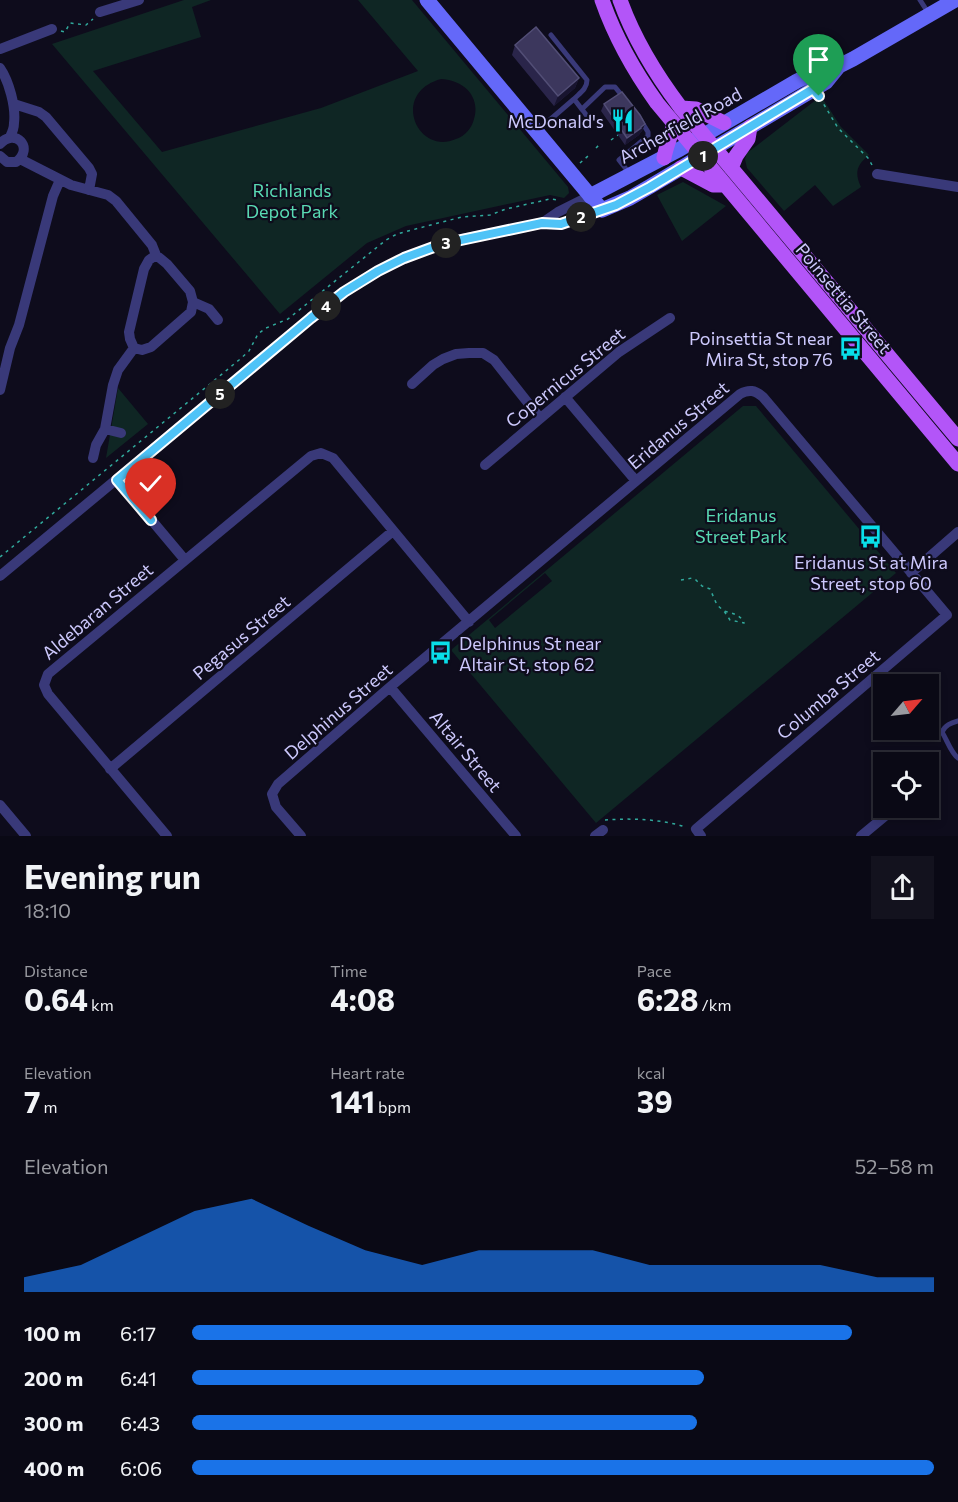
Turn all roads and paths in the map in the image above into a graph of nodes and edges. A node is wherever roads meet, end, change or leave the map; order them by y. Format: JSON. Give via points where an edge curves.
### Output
{"nodes":[{"id":1,"x":139,"y":0,"type":"edge"},
{"id":2,"x":427,"y":0,"type":"edge"},
{"id":3,"x":602,"y":0,"type":"edge"},
{"id":4,"x":620,"y":0,"type":"edge"},
{"id":5,"x":921,"y":0,"type":"edge"},
{"id":6,"x":955,"y":0,"type":"edge"},
{"id":7,"x":100,"y":12,"type":"joint"},
{"id":8,"x":930,"y":15,"type":"junction"},
{"id":9,"x":52,"y":29,"type":"joint"},
{"id":10,"x":551,"y":35,"type":"dead end"},
{"id":11,"x":0,"y":49,"type":"edge"},
{"id":12,"x":839,"y":66,"type":"junction"},
{"id":13,"x":0,"y":68,"type":"edge"},
{"id":14,"x":813,"y":89,"type":"junction"},
{"id":15,"x":573,"y":99,"type":"junction"},
{"id":16,"x":625,"y":100,"type":"edge"},
{"id":17,"x":14,"y":104,"type":"junction"},
{"id":18,"x":681,"y":108,"type":"junction"},
{"id":19,"x":582,"y":110,"type":"junction"},
{"id":20,"x":637,"y":115,"type":"edge"},
{"id":21,"x":588,"y":116,"type":"dead end"},
{"id":22,"x":724,"y":123,"type":"junction"},
{"id":23,"x":674,"y":124,"type":"junction"},
{"id":24,"x":750,"y":127,"type":"junction"},
{"id":25,"x":536,"y":131,"type":"junction"},
{"id":26,"x":618,"y":135,"type":"edge"},
{"id":27,"x":10,"y":137,"type":"junction"},
{"id":28,"x":697,"y":139,"type":"junction"},
{"id":29,"x":610,"y":140,"type":"dead end"},
{"id":30,"x":601,"y":143,"type":"dead end"},
{"id":31,"x":0,"y":144,"type":"edge"},
{"id":32,"x":596,"y":148,"type":"dead end"},
{"id":33,"x":715,"y":148,"type":"junction"},
{"id":34,"x":588,"y":156,"type":"dead end"},
{"id":35,"x":701,"y":157,"type":"junction"},
{"id":36,"x":664,"y":158,"type":"junction"},
{"id":37,"x":20,"y":159,"type":"junction"},
{"id":38,"x":1,"y":160,"type":"edge"},
{"id":39,"x":578,"y":164,"type":"dead end"},
{"id":40,"x":681,"y":168,"type":"junction"},
{"id":41,"x":731,"y":168,"type":"junction"},
{"id":42,"x":877,"y":174,"type":"joint"},
{"id":43,"x":631,"y":175,"type":"junction"},
{"id":44,"x":60,"y":180,"type":"junction"},
{"id":45,"x":724,"y":185,"type":"junction"},
{"id":46,"x":958,"y":187,"type":"edge"},
{"id":47,"x":89,"y":190,"type":"junction"},
{"id":48,"x":590,"y":196,"type":"junction"},
{"id":49,"x":602,"y":210,"type":"junction"},
{"id":50,"x":542,"y":223,"type":"junction"},
{"id":51,"x":156,"y":255,"type":"junction"},
{"id":52,"x":193,"y":302,"type":"junction"},
{"id":53,"x":670,"y":318,"type":"dead end"},
{"id":54,"x":218,"y":320,"type":"dead end"},
{"id":55,"x":134,"y":348,"type":"junction"},
{"id":56,"x":412,"y":384,"type":"dead end"},
{"id":57,"x":0,"y":390,"type":"edge"},
{"id":58,"x":565,"y":397,"type":"junction"},
{"id":59,"x":540,"y":418,"type":"junction"},
{"id":60,"x":105,"y":429,"type":"junction"},
{"id":61,"x":121,"y":433,"type":"dead end"},
{"id":62,"x":958,"y":439,"type":"edge"},
{"id":63,"x":93,"y":458,"type":"dead end"},
{"id":64,"x":958,"y":464,"type":"edge"},
{"id":65,"x":484,"y":465,"type":"dead end"},
{"id":66,"x":117,"y":480,"type":"junction"},
{"id":67,"x":636,"y":481,"type":"junction"},
{"id":68,"x":393,"y":531,"type":"junction"},
{"id":69,"x":958,"y":532,"type":"edge"},
{"id":70,"x":185,"y":560,"type":"junction"},
{"id":71,"x":911,"y":573,"type":"junction"},
{"id":72,"x":0,"y":576,"type":"edge"},
{"id":73,"x":681,"y":580,"type":"dead end"},
{"id":74,"x":724,"y":611,"type":"junction"},
{"id":75,"x":469,"y":622,"type":"junction"},
{"id":76,"x":390,"y":687,"type":"junction"},
{"id":77,"x":958,"y":721,"type":"edge"},
{"id":78,"x":958,"y":758,"type":"edge"},
{"id":79,"x":110,"y":769,"type":"junction"},
{"id":80,"x":0,"y":805,"type":"edge"},
{"id":81,"x":883,"y":818,"type":"edge"},
{"id":82,"x":599,"y":833,"type":"edge"},
{"id":83,"x":699,"y":833,"type":"edge"},
{"id":84,"x":26,"y":836,"type":"edge"},
{"id":85,"x":166,"y":836,"type":"edge"},
{"id":86,"x":301,"y":836,"type":"edge"},
{"id":87,"x":516,"y":836,"type":"edge"},
{"id":88,"x":861,"y":836,"type":"edge"}],
"edges":[{"from":1,"to":7,"type":"street"},
{"from":2,"to":25,"type":"street"},
{"from":3,"to":23,"type":"main road","via":[[631,63]]},
{"from":4,"to":18,"type":"main road","via":[[650,62]]},
{"from":5,"to":8,"type":"lane"},
{"from":6,"to":8,"type":"street","name":"Archerfield Road"},
{"from":7,"to":9,"type":"path","via":[[86,25],[70,23],[65,32]]},
{"from":8,"to":12,"type":"street","name":"Archerfield Road"},
{"from":9,"to":11,"type":"street"},
{"from":10,"to":15,"type":"lane","via":[[587,80],[585,89]]},
{"from":12,"to":14,"type":"street","name":"Archerfield Road","via":[[826,82]]},
{"from":12,"to":22,"type":"street","name":"Archerfield Road","via":[[797,81]]},
{"from":13,"to":17,"type":"street"},
{"from":14,"to":24,"type":"street","name":"Archerfield Road"},
{"from":14,"to":42,"type":"path","via":[[838,128],[868,158]]},
{"from":15,"to":19,"type":"lane"},
{"from":15,"to":25,"type":"lane"},
{"from":16,"to":19,"type":"lane","via":[[615,87],[605,87]]},
{"from":17,"to":27,"type":"street"},
{"from":17,"to":47,"type":"street","via":[[39,111],[53,125],[89,168]]},
{"from":18,"to":22,"type":"main road","via":[[696,109]]},
{"from":18,"to":28,"type":"main road"},
{"from":19,"to":21,"type":"lane"},
{"from":20,"to":43,"type":"lane","via":[[648,136],[619,160]]},
{"from":22,"to":28,"type":"street","name":"Archerfield Road"},
{"from":23,"to":28,"type":"main road"},
{"from":23,"to":36,"type":"main road"},
{"from":24,"to":33,"type":"street","name":"Archerfield Road"},
{"from":24,"to":41,"type":"main road","via":[[748,139]]},
{"from":25,"to":48,"type":"street"},
{"from":26,"to":29,"type":"path"},
{"from":27,"to":31,"type":"street"},
{"from":27,"to":37,"type":"street","via":[[23,145]]},
{"from":28,"to":33,"type":"main road","name":"Poinsettia Street"},
{"from":28,"to":35,"type":"main road","name":"Poinsettia Street"},
{"from":28,"to":36,"type":"street","name":"Archerfield Road"},
{"from":30,"to":32,"type":"path"},
{"from":33,"to":35,"type":"street","name":"Archerfield Road"},
{"from":33,"to":41,"type":"main road","name":"Poinsettia Street"},
{"from":34,"to":39,"type":"path"},
{"from":35,"to":40,"type":"street","name":"Archerfield Road"},
{"from":35,"to":45,"type":"main road","name":"Poinsettia Street"},
{"from":36,"to":43,"type":"street","name":"Archerfield Road"},
{"from":37,"to":38,"type":"street","via":[[12,163]]},
{"from":37,"to":44,"type":"street"},
{"from":40,"to":45,"type":"main road","via":[[713,185]]},
{"from":40,"to":49,"type":"street","name":"Archerfield Road"},
{"from":41,"to":62,"type":"main road","name":"Poinsettia Street"},
{"from":42,"to":46,"type":"street"},
{"from":43,"to":48,"type":"street","name":"Archerfield Road"},
{"from":44,"to":47,"type":"street"},
{"from":44,"to":57,"type":"street"},
{"from":45,"to":64,"type":"main road","name":"Poinsettia Street"},
{"from":47,"to":51,"type":"street","via":[[116,201]]},
{"from":48,"to":49,"type":"street"},
{"from":48,"to":50,"type":"street","name":"Archerfield Road"},
{"from":49,"to":50,"type":"street","name":"Archerfield Road","via":[[561,224]]},
{"from":50,"to":66,"type":"street","name":"Archerfield Road","via":[[442,244],[378,271],[311,318]]},
{"from":51,"to":52,"type":"street","via":[[190,291]]},
{"from":51,"to":55,"type":"street","via":[[144,269],[129,332]]},
{"from":52,"to":54,"type":"street","via":[[209,309]]},
{"from":52,"to":55,"type":"street","via":[[190,312],[151,348]]},
{"from":53,"to":58,"type":"street","name":"Copernicus Street","via":[[619,352]]},
{"from":55,"to":60,"type":"street","via":[[118,370]]},
{"from":56,"to":59,"type":"street","via":[[443,359],[456,354],[483,353],[494,360]]},
{"from":58,"to":59,"type":"street","name":"Copernicus Street"},
{"from":58,"to":67,"type":"street"},
{"from":59,"to":65,"type":"street","name":"Copernicus Street"},
{"from":60,"to":61,"type":"street"},
{"from":60,"to":63,"type":"street"},
{"from":66,"to":70,"type":"street"},
{"from":66,"to":72,"type":"street","name":"Archerfield Road"},
{"from":67,"to":71,"type":"street","name":"Eridanus Street","via":[[740,394],[754,391]]},
{"from":67,"to":75,"type":"street","name":"Eridanus Street"},
{"from":68,"to":70,"type":"street","name":"Aldebaran Street","via":[[333,458],[321,453],[311,456]]},
{"from":68,"to":75,"type":"street","name":"Aldebaran Street"},
{"from":68,"to":79,"type":"street","name":"Pegasus Street"},
{"from":69,"to":71,"type":"street"},
{"from":70,"to":79,"type":"street","name":"Aldebaran Street","via":[[48,674],[44,685]]},
{"from":71,"to":83,"type":"street","name":"Columba Street","via":[[947,615]]},
{"from":73,"to":74,"type":"path","via":[[692,578],[707,587]]},
{"from":74,"to":74,"type":"path","via":[[740,617],[744,623],[730,620]]},
{"from":75,"to":76,"type":"street","name":"Delphinus Street"},
{"from":76,"to":86,"type":"street","name":"Delphinus Street","via":[[278,784],[272,794],[276,807]]},
{"from":76,"to":87,"type":"street","name":"Altair Street"},
{"from":77,"to":78,"type":"lane","via":[[942,732]]},
{"from":79,"to":85,"type":"street","name":"Aldebaran Street"},
{"from":80,"to":84,"type":"street"},
{"from":81,"to":88,"type":"street"},
{"from":82,"to":83,"type":"path","via":[[599,824],[604,820],[628,818],[672,823]]}]}
